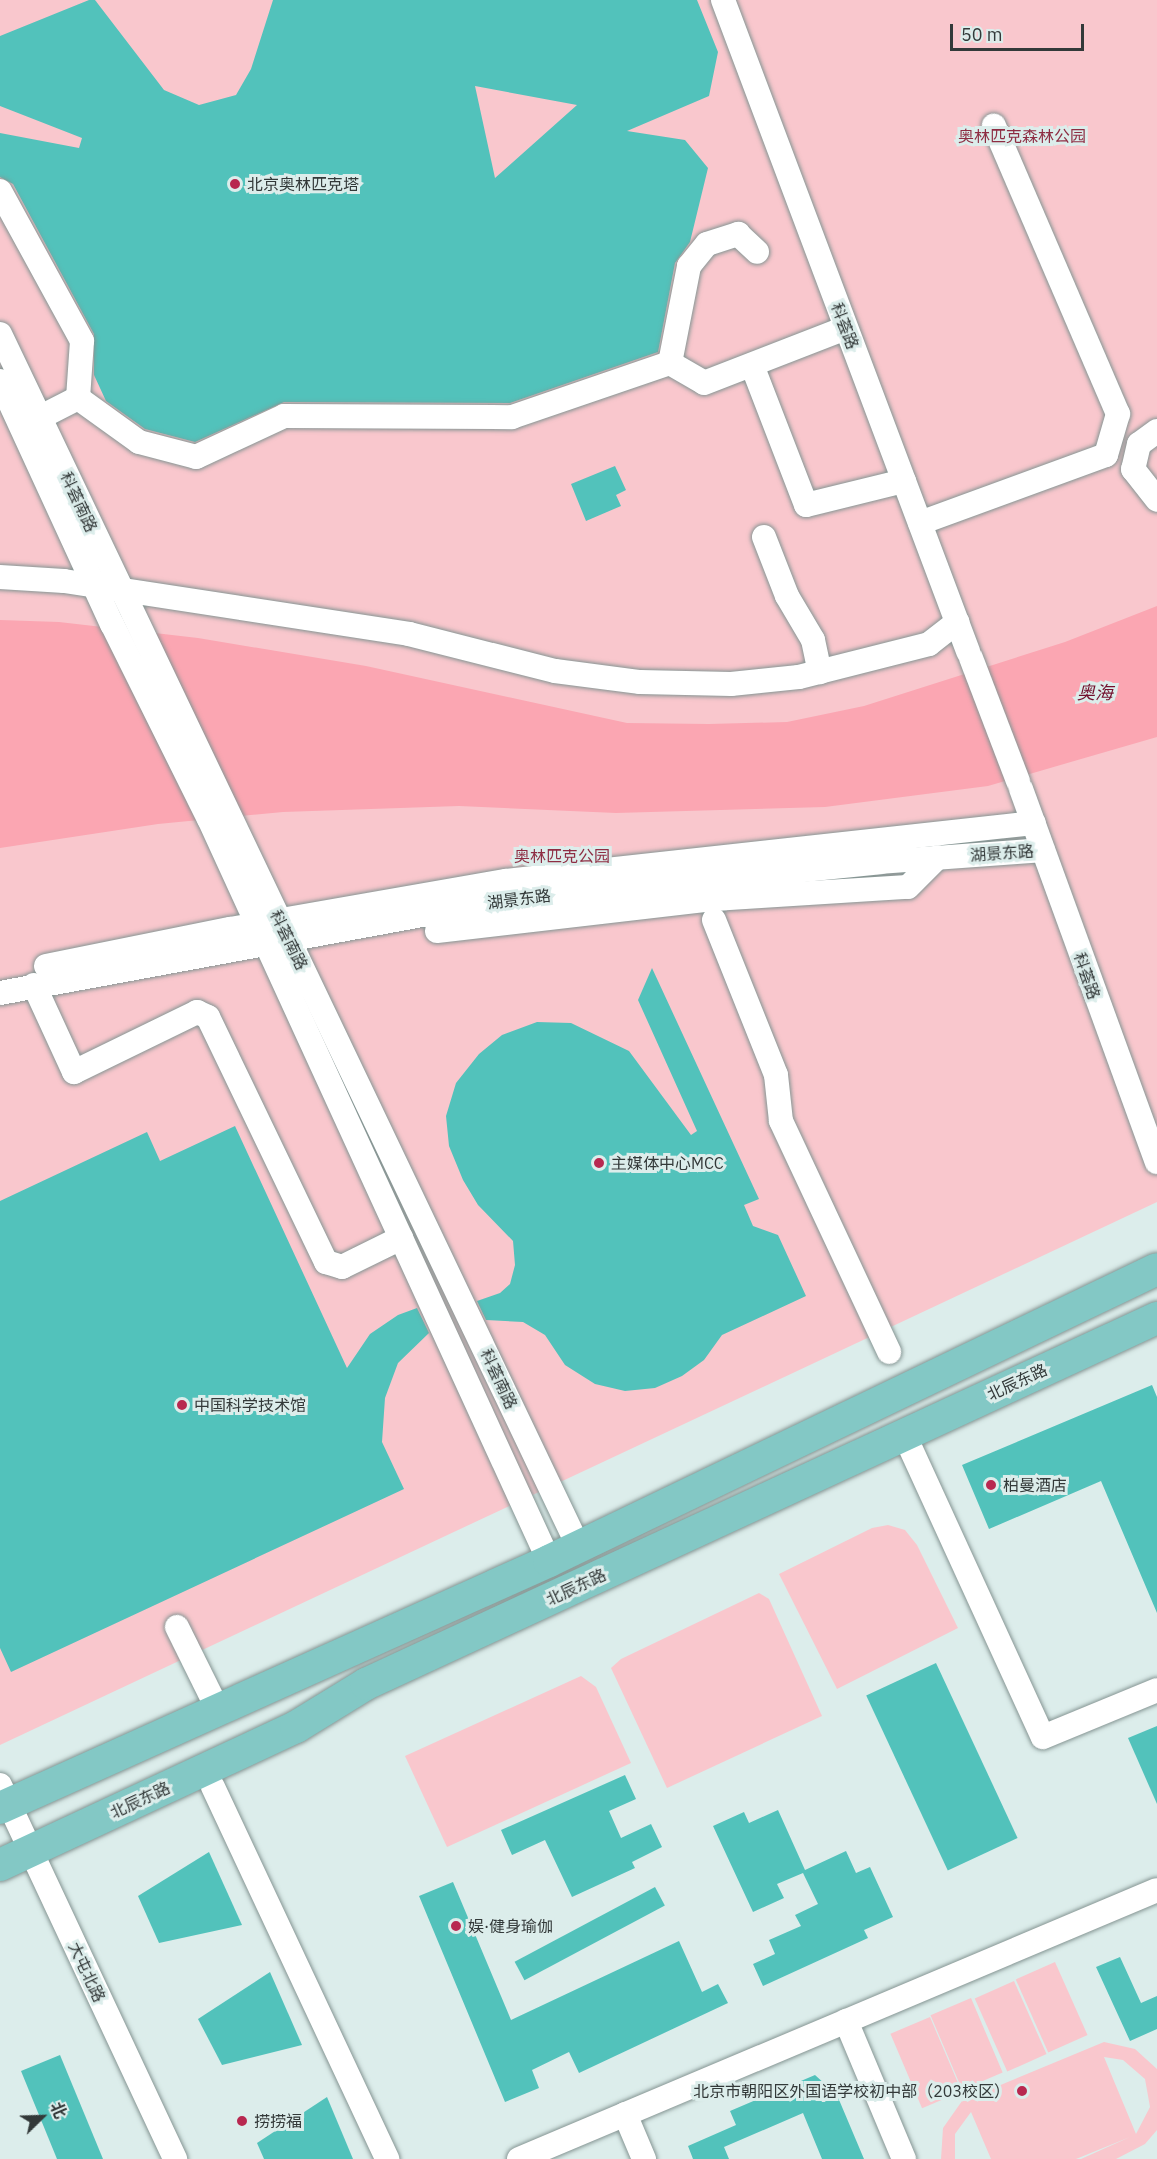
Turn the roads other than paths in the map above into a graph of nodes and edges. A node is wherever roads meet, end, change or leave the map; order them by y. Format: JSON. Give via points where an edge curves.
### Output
{"nodes":[{"id":1,"x":723,"y":0,"type":"edge"},
{"id":2,"x":994,"y":126,"type":"dead end"},
{"id":3,"x":0,"y":190,"type":"edge"},
{"id":4,"x":757,"y":252,"type":"dead end"},
{"id":5,"x":846,"y":328,"type":"junction"},
{"id":6,"x":0,"y":334,"type":"edge"},
{"id":7,"x":670,"y":363,"type":"junction"},
{"id":8,"x":752,"y":364,"type":"junction"},
{"id":9,"x":0,"y":381,"type":"edge"},
{"id":10,"x":78,"y":398,"type":"junction"},
{"id":11,"x":39,"y":418,"type":"junction"},
{"id":12,"x":1157,"y":431,"type":"edge"},
{"id":13,"x":904,"y":481,"type":"junction"},
{"id":14,"x":1157,"y":500,"type":"edge"},
{"id":15,"x":920,"y":523,"type":"junction"},
{"id":16,"x":764,"y":537,"type":"dead end"},
{"id":17,"x":0,"y":577,"type":"edge"},
{"id":18,"x":95,"y":585,"type":"junction"},
{"id":19,"x":120,"y":592,"type":"junction"},
{"id":20,"x":957,"y":622,"type":"junction"},
{"id":21,"x":820,"y":672,"type":"junction"},
{"id":22,"x":219,"y":816,"type":"junction"},
{"id":23,"x":1034,"y":823,"type":"junction"},
{"id":24,"x":963,"y":831,"type":"junction"},
{"id":25,"x":1043,"y":850,"type":"junction"},
{"id":26,"x":964,"y":855,"type":"junction"},
{"id":27,"x":938,"y":857,"type":"junction"},
{"id":28,"x":714,"y":920,"type":"dead end"},
{"id":29,"x":284,"y":929,"type":"junction"},
{"id":30,"x":437,"y":931,"type":"dead end"},
{"id":31,"x":259,"y":933,"type":"junction"},
{"id":32,"x":0,"y":976,"type":"edge"},
{"id":33,"x":34,"y":985,"type":"junction"},
{"id":34,"x":0,"y":993,"type":"edge"},
{"id":35,"x":1157,"y":1162,"type":"edge"},
{"id":36,"x":401,"y":1238,"type":"junction"},
{"id":37,"x":1157,"y":1269,"type":"edge"},
{"id":38,"x":1157,"y":1318,"type":"edge"},
{"id":39,"x":889,"y":1352,"type":"dead end"},
{"id":40,"x":904,"y":1434,"type":"junction"},
{"id":41,"x":578,"y":1546,"type":"junction"},
{"id":42,"x":549,"y":1560,"type":"junction"},
{"id":43,"x":177,"y":1628,"type":"dead end"},
{"id":44,"x":1157,"y":1690,"type":"edge"},
{"id":45,"x":217,"y":1708,"type":"junction"},
{"id":46,"x":213,"y":1788,"type":"dead end"},
{"id":47,"x":3,"y":1798,"type":"edge"},
{"id":48,"x":30,"y":1851,"type":"junction"},
{"id":49,"x":0,"y":1865,"type":"edge"},
{"id":50,"x":1157,"y":1890,"type":"edge"},
{"id":51,"x":846,"y":2021,"type":"junction"},
{"id":52,"x":625,"y":2114,"type":"junction"},
{"id":53,"x":175,"y":2159,"type":"edge"},
{"id":54,"x":387,"y":2159,"type":"edge"},
{"id":55,"x":519,"y":2159,"type":"edge"},
{"id":56,"x":644,"y":2159,"type":"edge"},
{"id":57,"x":904,"y":2159,"type":"edge"}],
"edges":[{"from":1,"to":5,"type":"street","name":"科荟路"},
{"from":2,"to":15,"type":"street","via":[[1118,414],[1106,455]]},
{"from":3,"to":10,"type":"street","via":[[82,341]]},
{"from":4,"to":7,"type":"street","via":[[738,234],[707,244],[689,266]]},
{"from":5,"to":8,"type":"street"},
{"from":5,"to":13,"type":"street","name":"科荟路"},
{"from":6,"to":11,"type":"street","name":"科荟南路"},
{"from":7,"to":8,"type":"street","via":[[704,383]]},
{"from":7,"to":10,"type":"street","via":[[512,417],[284,416],[196,457],[139,442]]},
{"from":8,"to":13,"type":"street","via":[[806,505]]},
{"from":9,"to":18,"type":"street","name":"科荟南路"},
{"from":10,"to":11,"type":"street"},
{"from":11,"to":19,"type":"street","name":"科荟南路"},
{"from":12,"to":14,"type":"street","via":[[1139,444],[1133,469]]},
{"from":13,"to":15,"type":"street","name":"科荟路"},
{"from":15,"to":20,"type":"street","name":"科荟路"},
{"from":16,"to":21,"type":"street","via":[[788,596],[813,640]]},
{"from":17,"to":18,"type":"street"},
{"from":18,"to":19,"type":"street"},
{"from":18,"to":22,"type":"street","name":"科荟南路","via":[[112,624]]},
{"from":19,"to":21,"type":"street","via":[[409,634],[555,671],[640,682],[731,684]]},
{"from":19,"to":22,"type":"street","name":"科荟南路"},
{"from":20,"to":21,"type":"street","via":[[928,644]]},
{"from":20,"to":23,"type":"street","name":"科荟路"},
{"from":22,"to":29,"type":"street","name":"科荟南路"},
{"from":22,"to":31,"type":"street","name":"科荟南路"},
{"from":23,"to":24,"type":"street","name":"湖景东路"},
{"from":23,"to":25,"type":"street","name":"科荟路"},
{"from":24,"to":26,"type":"street","via":[[969,843]]},
{"from":24,"to":29,"type":"street","name":"湖景东路","via":[[506,881]]},
{"from":25,"to":26,"type":"street","name":"湖景东路"},
{"from":25,"to":35,"type":"street","name":"科荟路"},
{"from":26,"to":27,"type":"street","name":"湖景东路"},
{"from":27,"to":29,"type":"street","name":"湖景东路","via":[[498,901]]},
{"from":27,"to":30,"type":"street","via":[[908,887],[715,899]]},
{"from":28,"to":39,"type":"street","via":[[776,1075],[781,1121]]},
{"from":29,"to":31,"type":"street","name":"湖景东路"},
{"from":29,"to":41,"type":"street","name":"科荟南路"},
{"from":31,"to":32,"type":"street","name":"湖景东路"},
{"from":31,"to":33,"type":"street","name":"湖景东路"},
{"from":31,"to":36,"type":"street","name":"科荟南路"},
{"from":33,"to":34,"type":"street","name":"湖景东路"},
{"from":33,"to":36,"type":"street","via":[[74,1072],[197,1012],[208,1017],[326,1262],[342,1267]]},
{"from":36,"to":42,"type":"street","name":"科荟南路"},
{"from":37,"to":41,"type":"main road"},
{"from":38,"to":40,"type":"main road","name":"北辰东路"},
{"from":40,"to":44,"type":"street","via":[[1043,1737]]},
{"from":40,"to":48,"type":"main road","name":"北辰东路","via":[[366,1684],[296,1727]]},
{"from":41,"to":42,"type":"main road"},
{"from":42,"to":45,"type":"main road"},
{"from":43,"to":45,"type":"street"},
{"from":45,"to":47,"type":"main road"},
{"from":46,"to":54,"type":"street"},
{"from":47,"to":48,"type":"street","name":"大屯北路"},
{"from":48,"to":49,"type":"main road","name":"北辰东路"},
{"from":48,"to":53,"type":"street","name":"大屯北路"},
{"from":50,"to":51,"type":"street"},
{"from":51,"to":52,"type":"street"},
{"from":51,"to":57,"type":"street"},
{"from":52,"to":55,"type":"street"},
{"from":52,"to":56,"type":"street"}]}
